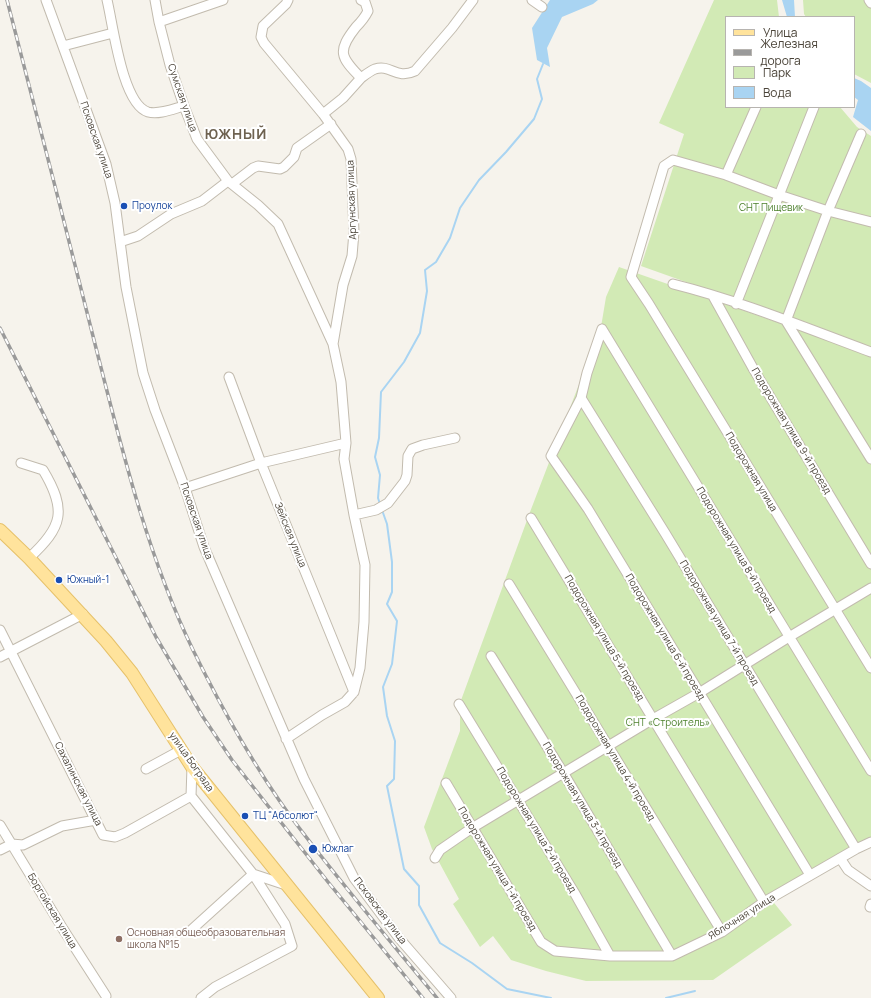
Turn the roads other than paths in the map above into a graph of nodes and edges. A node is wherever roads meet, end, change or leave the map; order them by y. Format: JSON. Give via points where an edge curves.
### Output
{"nodes":[{"id":1,"x":46,"y":0,"type":"edge"},
{"id":2,"x":107,"y":0,"type":"edge"},
{"id":3,"x":155,"y":0,"type":"edge"},
{"id":4,"x":223,"y":0,"type":"edge"},
{"id":5,"x":288,"y":0,"type":"edge"},
{"id":6,"x":362,"y":0,"type":"edge"},
{"id":7,"x":473,"y":0,"type":"edge"},
{"id":8,"x":532,"y":0,"type":"edge"},
{"id":9,"x":869,"y":0,"type":"edge"},
{"id":10,"x":871,"y":4,"type":"edge"},
{"id":11,"x":542,"y":7,"type":"dead end"},
{"id":12,"x":159,"y":22,"type":"junction"},
{"id":13,"x":113,"y":33,"type":"junction"},
{"id":14,"x":63,"y":46,"type":"junction"},
{"id":15,"x":361,"y":78,"type":"junction"},
{"id":16,"x":184,"y":106,"type":"junction"},
{"id":17,"x":756,"y":108,"type":"edge"},
{"id":18,"x":814,"y":108,"type":"edge"},
{"id":19,"x":323,"y":114,"type":"junction"},
{"id":20,"x":331,"y":124,"type":"junction"},
{"id":21,"x":861,"y":134,"type":"dead end"},
{"id":22,"x":726,"y":175,"type":"junction"},
{"id":23,"x":230,"y":182,"type":"junction"},
{"id":24,"x":779,"y":195,"type":"junction"},
{"id":25,"x":828,"y":211,"type":"junction"},
{"id":26,"x":871,"y":222,"type":"edge"},
{"id":27,"x":120,"y":242,"type":"junction"},
{"id":28,"x":673,"y":284,"type":"dead end"},
{"id":29,"x":713,"y":296,"type":"junction"},
{"id":30,"x":736,"y":304,"type":"junction"},
{"id":31,"x":786,"y":321,"type":"junction"},
{"id":32,"x":333,"y":344,"type":"junction"},
{"id":33,"x":871,"y":352,"type":"edge"},
{"id":34,"x":229,"y":377,"type":"dead end"},
{"id":35,"x":581,"y":398,"type":"junction"},
{"id":36,"x":455,"y":438,"type":"dead end"},
{"id":37,"x":346,"y":443,"type":"junction"},
{"id":38,"x":871,"y":459,"type":"edge"},
{"id":39,"x":21,"y":463,"type":"dead end"},
{"id":40,"x":261,"y":463,"type":"junction"},
{"id":41,"x":185,"y":488,"type":"junction"},
{"id":42,"x":354,"y":515,"type":"junction"},
{"id":43,"x":531,"y":518,"type":"dead end"},
{"id":44,"x":0,"y":530,"type":"edge"},
{"id":45,"x":29,"y":558,"type":"junction"},
{"id":46,"x":871,"y":564,"type":"edge"},
{"id":47,"x":509,"y":584,"type":"dead end"},
{"id":48,"x":871,"y":588,"type":"edge"},
{"id":49,"x":835,"y":610,"type":"junction"},
{"id":50,"x":82,"y":614,"type":"junction"},
{"id":51,"x":0,"y":630,"type":"edge"},
{"id":52,"x":789,"y":637,"type":"junction"},
{"id":53,"x":10,"y":652,"type":"junction"},
{"id":54,"x":491,"y":656,"type":"dead end"},
{"id":55,"x":0,"y":657,"type":"edge"},
{"id":56,"x":744,"y":665,"type":"junction"},
{"id":57,"x":871,"y":668,"type":"edge"},
{"id":58,"x":354,"y":692,"type":"junction"},
{"id":59,"x":700,"y":693,"type":"junction"},
{"id":60,"x":459,"y":704,"type":"dead end"},
{"id":61,"x":653,"y":719,"type":"junction"},
{"id":62,"x":286,"y":739,"type":"junction"},
{"id":63,"x":608,"y":746,"type":"junction"},
{"id":64,"x":181,"y":750,"type":"junction"},
{"id":65,"x":192,"y":767,"type":"junction"},
{"id":66,"x":146,"y":769,"type":"dead end"},
{"id":67,"x":871,"y":771,"type":"edge"},
{"id":68,"x":564,"y":774,"type":"junction"},
{"id":69,"x":446,"y":783,"type":"dead end"},
{"id":70,"x":191,"y":796,"type":"junction"},
{"id":71,"x":518,"y":801,"type":"junction"},
{"id":72,"x":96,"y":820,"type":"junction"},
{"id":73,"x":0,"y":824,"type":"edge"},
{"id":74,"x":472,"y":828,"type":"junction"},
{"id":75,"x":871,"y":842,"type":"edge"},
{"id":76,"x":12,"y":844,"type":"junction"},
{"id":77,"x":856,"y":849,"type":"junction"},
{"id":78,"x":0,"y":850,"type":"edge"},
{"id":79,"x":435,"y":858,"type":"dead end"},
{"id":80,"x":840,"y":858,"type":"junction"},
{"id":81,"x":253,"y":874,"type":"junction"},
{"id":82,"x":810,"y":875,"type":"junction"},
{"id":83,"x":286,"y":885,"type":"junction"},
{"id":84,"x":871,"y":886,"type":"edge"},
{"id":85,"x":764,"y":902,"type":"junction"},
{"id":86,"x":189,"y":932,"type":"dead end"},
{"id":87,"x":722,"y":932,"type":"junction"},
{"id":88,"x":555,"y":951,"type":"joint"},
{"id":89,"x":610,"y":956,"type":"junction"},
{"id":90,"x":672,"y":956,"type":"junction"},
{"id":91,"x":106,"y":996,"type":"dead end"},
{"id":92,"x":201,"y":998,"type":"edge"},
{"id":93,"x":378,"y":998,"type":"edge"},
{"id":94,"x":451,"y":998,"type":"edge"}],
"edges":[{"from":1,"to":14,"type":"street","name":"Псковская улица"},
{"from":2,"to":13,"type":"street"},
{"from":3,"to":12,"type":"street","name":"Сумская улица"},
{"from":4,"to":12,"type":"street"},
{"from":5,"to":19,"type":"street","name":"Аргунская улица","via":[[263,26],[262,37]]},
{"from":6,"to":15,"type":"street","via":[[368,11],[344,46],[343,53]]},
{"from":7,"to":15,"type":"street","via":[[415,71],[402,75],[387,68],[377,68]]},
{"from":8,"to":11,"type":"street"},
{"from":9,"to":10,"type":"street"},
{"from":12,"to":16,"type":"street","name":"Сумская улица"},
{"from":13,"to":14,"type":"street"},
{"from":13,"to":16,"type":"street","via":[[130,92],[143,110],[158,113]]},
{"from":14,"to":27,"type":"street","name":"Псковская улица","via":[[106,164]]},
{"from":15,"to":19,"type":"street","via":[[343,98]]},
{"from":16,"to":23,"type":"street","name":"Сумская улица","via":[[196,138]]},
{"from":17,"to":22,"type":"street"},
{"from":18,"to":24,"type":"street"},
{"from":19,"to":20,"type":"street","name":"Аргунская улица"},
{"from":20,"to":23,"type":"street","via":[[298,148],[294,157],[284,167],[280,169],[258,166]]},
{"from":20,"to":32,"type":"street","name":"Аргунская улица","via":[[350,154],[354,232],[352,256],[343,285]]},
{"from":21,"to":25,"type":"street"},
{"from":22,"to":24,"type":"street"},
{"from":22,"to":49,"type":"street","name":"Подорожная улица","via":[[673,160],[664,166],[630,277],[649,304]]},
{"from":23,"to":27,"type":"street","via":[[202,201],[171,214],[138,236]]},
{"from":23,"to":32,"type":"street","name":"Сумская улица","via":[[278,224]]},
{"from":24,"to":25,"type":"street"},
{"from":24,"to":30,"type":"street"},
{"from":25,"to":26,"type":"street"},
{"from":25,"to":31,"type":"street"},
{"from":27,"to":41,"type":"street","name":"Псковская улица","via":[[143,373]]},
{"from":28,"to":29,"type":"street"},
{"from":29,"to":30,"type":"street"},
{"from":29,"to":46,"type":"street","name":"Подорожная улица 9-й проезд","via":[[754,370]]},
{"from":30,"to":31,"type":"street"},
{"from":31,"to":33,"type":"street"},
{"from":31,"to":38,"type":"street"},
{"from":32,"to":37,"type":"street","via":[[341,382]]},
{"from":34,"to":40,"type":"street","name":"Зейская улица"},
{"from":35,"to":52,"type":"street","name":"Подорожная улица 8-й проезд","via":[[602,329]]},
{"from":35,"to":56,"type":"street","name":"Подорожная улица 7-й проезд"},
{"from":35,"to":59,"type":"street","name":"Подорожная улица 6-й проезд","via":[[551,456],[588,509]]},
{"from":36,"to":42,"type":"street","via":[[412,449],[408,456],[405,481],[388,503],[376,510]]},
{"from":37,"to":40,"type":"street"},
{"from":37,"to":42,"type":"street","via":[[344,459]]},
{"from":39,"to":45,"type":"street","via":[[43,470],[60,510],[54,530]]},
{"from":40,"to":41,"type":"street"},
{"from":40,"to":58,"type":"street","name":"Зейская улица"},
{"from":41,"to":62,"type":"street","name":"Псковская улица","via":[[204,547]]},
{"from":42,"to":58,"type":"street","via":[[365,565],[364,622]]},
{"from":43,"to":61,"type":"street","name":"Подорожная улица 5-й проезд"},
{"from":44,"to":45,"type":"main road","name":"улица Бограда"},
{"from":45,"to":50,"type":"main road","name":"улица Бограда"},
{"from":47,"to":63,"type":"street","name":"Подорожная улица 4-й проезд"},
{"from":48,"to":49,"type":"street"},
{"from":49,"to":52,"type":"street"},
{"from":49,"to":57,"type":"street","name":"Подорожная улица"},
{"from":50,"to":53,"type":"street"},
{"from":50,"to":64,"type":"main road","name":"улица Бограда","via":[[132,673]]},
{"from":51,"to":53,"type":"street","name":"Сахалинская улица"},
{"from":52,"to":56,"type":"street"},
{"from":52,"to":67,"type":"street","name":"Подорожная улица 8-й проезд"},
{"from":53,"to":55,"type":"street"},
{"from":53,"to":72,"type":"street","name":"Сахалинская улица"},
{"from":54,"to":68,"type":"street","name":"Подорожная улица 3-й проезд"},
{"from":56,"to":59,"type":"street"},
{"from":56,"to":77,"type":"street","name":"Подорожная улица 7-й проезд"},
{"from":58,"to":62,"type":"street","via":[[345,702]]},
{"from":59,"to":61,"type":"street"},
{"from":59,"to":82,"type":"street","name":"Подорожная улица 6-й проезд"},
{"from":60,"to":71,"type":"street","name":"Подорожная улица 2-й проезд"},
{"from":61,"to":63,"type":"street"},
{"from":61,"to":85,"type":"street","name":"Подорожная улица 5-й проезд"},
{"from":62,"to":94,"type":"street","name":"Псковская улица","via":[[354,878],[399,938]]},
{"from":63,"to":68,"type":"street"},
{"from":63,"to":87,"type":"street","name":"Подорожная улица 4-й проезд"},
{"from":64,"to":65,"type":"main road","name":"улица Бограда"},
{"from":64,"to":66,"type":"street"},
{"from":65,"to":70,"type":"street"},
{"from":65,"to":83,"type":"main road","name":"улица Бограда"},
{"from":68,"to":71,"type":"street"},
{"from":68,"to":90,"type":"street","name":"Подорожная улица 3-й проезд"},
{"from":69,"to":74,"type":"street","name":"Подорожная улица 1-й проезд"},
{"from":70,"to":72,"type":"street","name":"Сахалинская улица","via":[[115,837],[103,835]]},
{"from":70,"to":81,"type":"street"},
{"from":71,"to":74,"type":"street"},
{"from":71,"to":89,"type":"street","name":"Подорожная улица 2-й проезд"},
{"from":72,"to":76,"type":"street","via":[[62,826],[22,845]]},
{"from":73,"to":76,"type":"street","name":"Боргойская улица"},
{"from":74,"to":79,"type":"street","via":[[440,850]]},
{"from":74,"to":88,"type":"street","name":"Подорожная улица 1-й проезд","via":[[541,942]]},
{"from":75,"to":77,"type":"street","name":"Яблочная улица"},
{"from":76,"to":78,"type":"street"},
{"from":76,"to":91,"type":"street","name":"Боргойская улица"},
{"from":77,"to":80,"type":"street","name":"Яблочная улица"},
{"from":80,"to":82,"type":"street","name":"Яблочная улица"},
{"from":80,"to":84,"type":"street","via":[[848,870]]},
{"from":81,"to":83,"type":"street"},
{"from":81,"to":86,"type":"street"},
{"from":81,"to":92,"type":"street","via":[[285,924],[292,946],[215,987]]},
{"from":82,"to":85,"type":"street","name":"Яблочная улица"},
{"from":83,"to":93,"type":"main road","name":"улица Бограда"},
{"from":85,"to":87,"type":"street","name":"Яблочная улица"},
{"from":87,"to":90,"type":"street","name":"Яблочная улица"},
{"from":88,"to":89,"type":"street","name":"Яблочная улица"},
{"from":89,"to":90,"type":"street","name":"Яблочная улица"}]}
